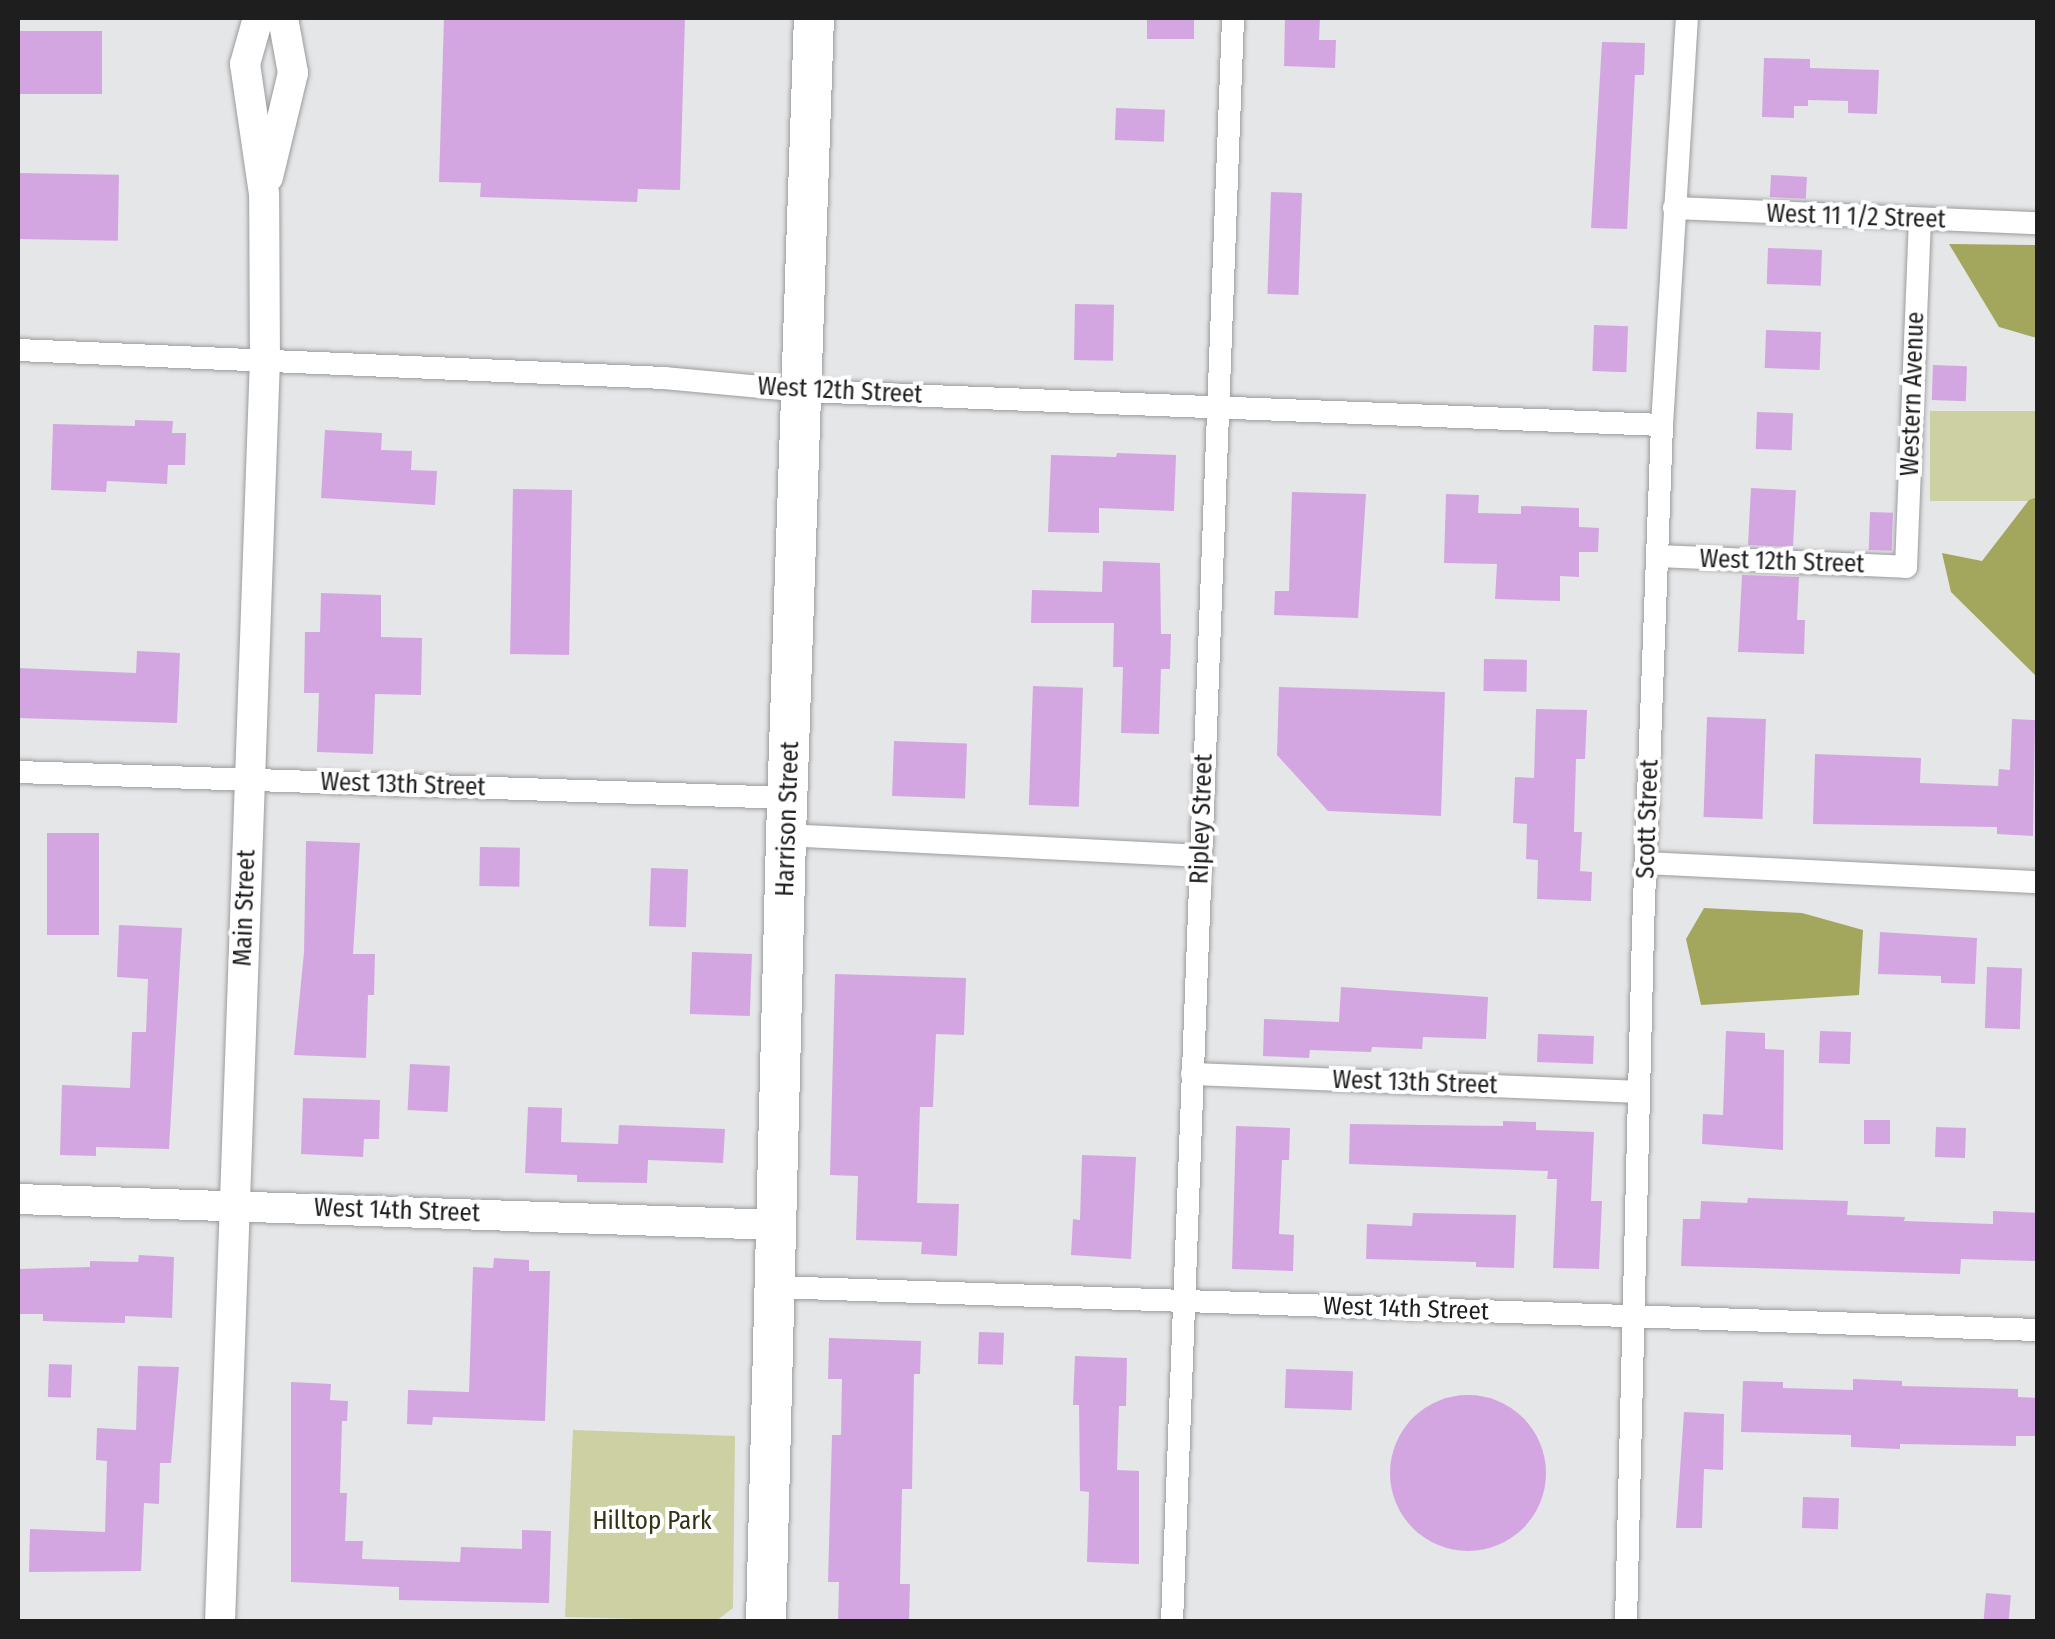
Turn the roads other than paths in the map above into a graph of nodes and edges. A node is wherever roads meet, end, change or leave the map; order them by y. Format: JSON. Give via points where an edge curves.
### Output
{"nodes":[{"id":1,"x":258,"y":18,"type":"edge"},
{"id":2,"x":282,"y":18,"type":"edge"},
{"id":3,"x":814,"y":18,"type":"edge"},
{"id":4,"x":1233,"y":18,"type":"edge"},
{"id":5,"x":1687,"y":18,"type":"edge"},
{"id":6,"x":264,"y":194,"type":"junction"},
{"id":7,"x":1674,"y":208,"type":"junction"},
{"id":8,"x":1920,"y":220,"type":"junction"},
{"id":9,"x":2038,"y":223,"type":"edge"},
{"id":10,"x":18,"y":350,"type":"edge"},
{"id":11,"x":265,"y":361,"type":"junction"},
{"id":12,"x":804,"y":392,"type":"junction"},
{"id":13,"x":1218,"y":406,"type":"junction"},
{"id":14,"x":1662,"y":425,"type":"junction"},
{"id":15,"x":1658,"y":556,"type":"junction"},
{"id":16,"x":1906,"y":567,"type":"joint"},
{"id":17,"x":18,"y":772,"type":"edge"},
{"id":18,"x":250,"y":780,"type":"junction"},
{"id":19,"x":788,"y":817,"type":"junction"},
{"id":20,"x":1201,"y":856,"type":"junction"},
{"id":21,"x":1646,"y":863,"type":"junction"},
{"id":22,"x":2038,"y":882,"type":"edge"},
{"id":23,"x":1192,"y":1074,"type":"junction"},
{"id":24,"x":1638,"y":1092,"type":"junction"},
{"id":25,"x":18,"y":1199,"type":"edge"},
{"id":26,"x":234,"y":1206,"type":"junction"},
{"id":27,"x":776,"y":1225,"type":"junction"},
{"id":28,"x":774,"y":1287,"type":"junction"},
{"id":29,"x":1183,"y":1302,"type":"junction"},
{"id":30,"x":1636,"y":1318,"type":"junction"},
{"id":31,"x":2038,"y":1330,"type":"edge"},
{"id":32,"x":220,"y":1622,"type":"edge"},
{"id":33,"x":766,"y":1622,"type":"edge"},
{"id":34,"x":1172,"y":1622,"type":"edge"},
{"id":35,"x":1626,"y":1622,"type":"edge"}],
"edges":[{"from":1,"to":6,"type":"street","name":"Main Street","via":[[245,64]]},
{"from":2,"to":6,"type":"street","name":"Main Street","via":[[293,72]]},
{"from":3,"to":12,"type":"highway","name":"Harrison Street"},
{"from":4,"to":13,"type":"street","name":"Ripley Street"},
{"from":5,"to":7,"type":"street","name":"Scott Street"},
{"from":6,"to":11,"type":"street","name":"Main Street"},
{"from":7,"to":8,"type":"street","name":"West 11 1/2 Street"},
{"from":7,"to":14,"type":"street","name":"Scott Street"},
{"from":8,"to":9,"type":"street","name":"West 11 1/2 Street"},
{"from":8,"to":16,"type":"street","name":"Western Avenue"},
{"from":10,"to":11,"type":"street","name":"West 12th Street"},
{"from":11,"to":12,"type":"street","name":"West 12th Street","via":[[664,378]]},
{"from":11,"to":18,"type":"street","name":"Main Street"},
{"from":12,"to":13,"type":"street","name":"West 12th Street"},
{"from":12,"to":19,"type":"highway","name":"Harrison Street"},
{"from":13,"to":14,"type":"street","name":"West 12th Street"},
{"from":13,"to":20,"type":"street","name":"Ripley Street"},
{"from":14,"to":15,"type":"street","name":"Scott Street"},
{"from":15,"to":16,"type":"street","name":"West 12th Street"},
{"from":15,"to":21,"type":"street","name":"Scott Street"},
{"from":17,"to":18,"type":"street","name":"West 13th Street"},
{"from":18,"to":19,"type":"street","name":"West 13th Street"},
{"from":18,"to":26,"type":"street","name":"Main Street"},
{"from":19,"to":20,"type":"street","name":"West 13th Street"},
{"from":19,"to":27,"type":"highway","name":"Harrison Street"},
{"from":20,"to":23,"type":"street","name":"Ripley Street"},
{"from":21,"to":22,"type":"street"},
{"from":21,"to":24,"type":"street","name":"Scott Street"},
{"from":23,"to":24,"type":"street","name":"West 13th Street"},
{"from":23,"to":29,"type":"street","name":"Ripley Street"},
{"from":24,"to":30,"type":"street","name":"Scott Street"},
{"from":25,"to":26,"type":"street","name":"West 14th Street"},
{"from":26,"to":27,"type":"street","name":"West 14th Street"},
{"from":26,"to":32,"type":"street","name":"Main Street"},
{"from":27,"to":28,"type":"highway","name":"Harrison Street"},
{"from":28,"to":29,"type":"street","name":"West 14th Street"},
{"from":28,"to":33,"type":"highway","name":"Harrison Street"},
{"from":29,"to":30,"type":"street","name":"West 14th Street"},
{"from":29,"to":34,"type":"street","name":"Ripley Street"},
{"from":30,"to":31,"type":"street","name":"West 14th Street"},
{"from":30,"to":35,"type":"street","name":"Scott Street"}]}
